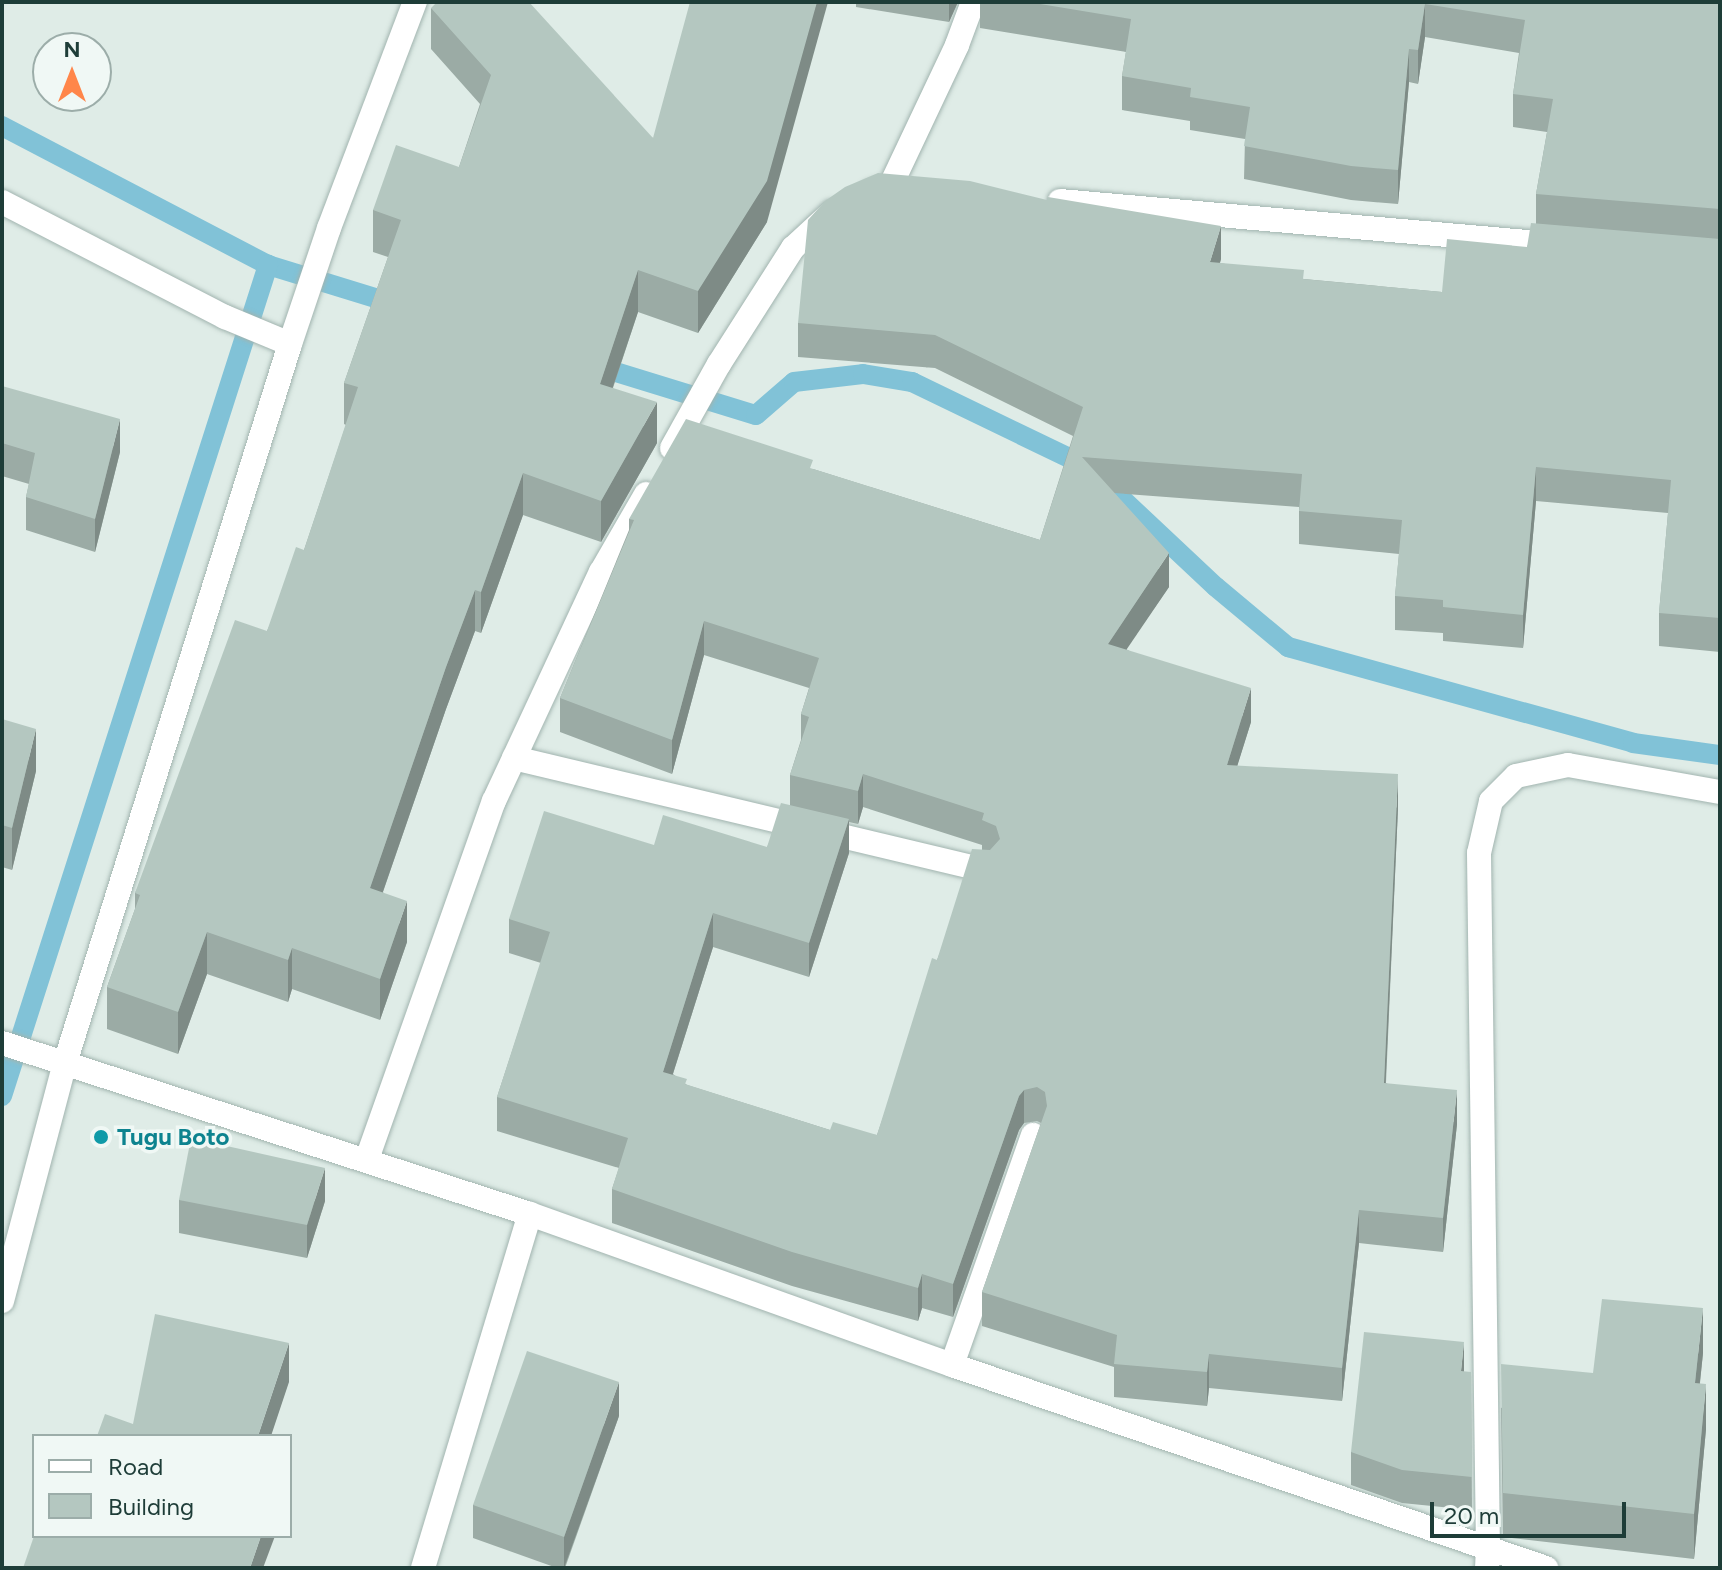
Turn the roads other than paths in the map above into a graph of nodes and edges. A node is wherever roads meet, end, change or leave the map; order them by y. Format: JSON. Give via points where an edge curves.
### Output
{"nodes":[{"id":1,"x":415,"y":2,"type":"edge"},
{"id":2,"x":973,"y":2,"type":"edge"},
{"id":3,"x":890,"y":187,"type":"junction"},
{"id":4,"x":921,"y":189,"type":"edge"},
{"id":5,"x":1031,"y":199,"type":"edge"},
{"id":6,"x":2,"y":202,"type":"edge"},
{"id":7,"x":1579,"y":246,"type":"edge"},
{"id":8,"x":294,"y":332,"type":"junction"},
{"id":9,"x":514,"y":758,"type":"junction"},
{"id":10,"x":1720,"y":792,"type":"edge"},
{"id":11,"x":985,"y":870,"type":"edge"},
{"id":12,"x":2,"y":1043,"type":"edge"},
{"id":13,"x":65,"y":1063,"type":"junction"},
{"id":14,"x":1033,"y":1135,"type":"edge"},
{"id":15,"x":367,"y":1159,"type":"junction"},
{"id":16,"x":530,"y":1214,"type":"junction"},
{"id":17,"x":2,"y":1301,"type":"edge"},
{"id":18,"x":952,"y":1365,"type":"junction"},
{"id":19,"x":1487,"y":1560,"type":"edge"},
{"id":20,"x":423,"y":1568,"type":"edge"},
{"id":21,"x":1546,"y":1568,"type":"edge"}],
"edges":[{"from":1,"to":8,"type":"street"},
{"from":2,"to":3,"type":"street"},
{"from":3,"to":4,"type":"street"},
{"from":3,"to":9,"type":"street","via":[[859,196],[815,223],[793,248],[719,364],[601,572]]},
{"from":5,"to":7,"type":"street"},
{"from":6,"to":8,"type":"street","via":[[262,334]]},
{"from":8,"to":13,"type":"street"},
{"from":9,"to":11,"type":"street"},
{"from":9,"to":15,"type":"street"},
{"from":10,"to":19,"type":"street","via":[[1568,765],[1516,776],[1491,801],[1479,853]]},
{"from":12,"to":13,"type":"street"},
{"from":13,"to":15,"type":"street"},
{"from":13,"to":17,"type":"street"},
{"from":14,"to":18,"type":"street"},
{"from":15,"to":16,"type":"street"},
{"from":16,"to":18,"type":"street"},
{"from":16,"to":20,"type":"street"},
{"from":18,"to":19,"type":"street"},
{"from":19,"to":21,"type":"street"}]}
